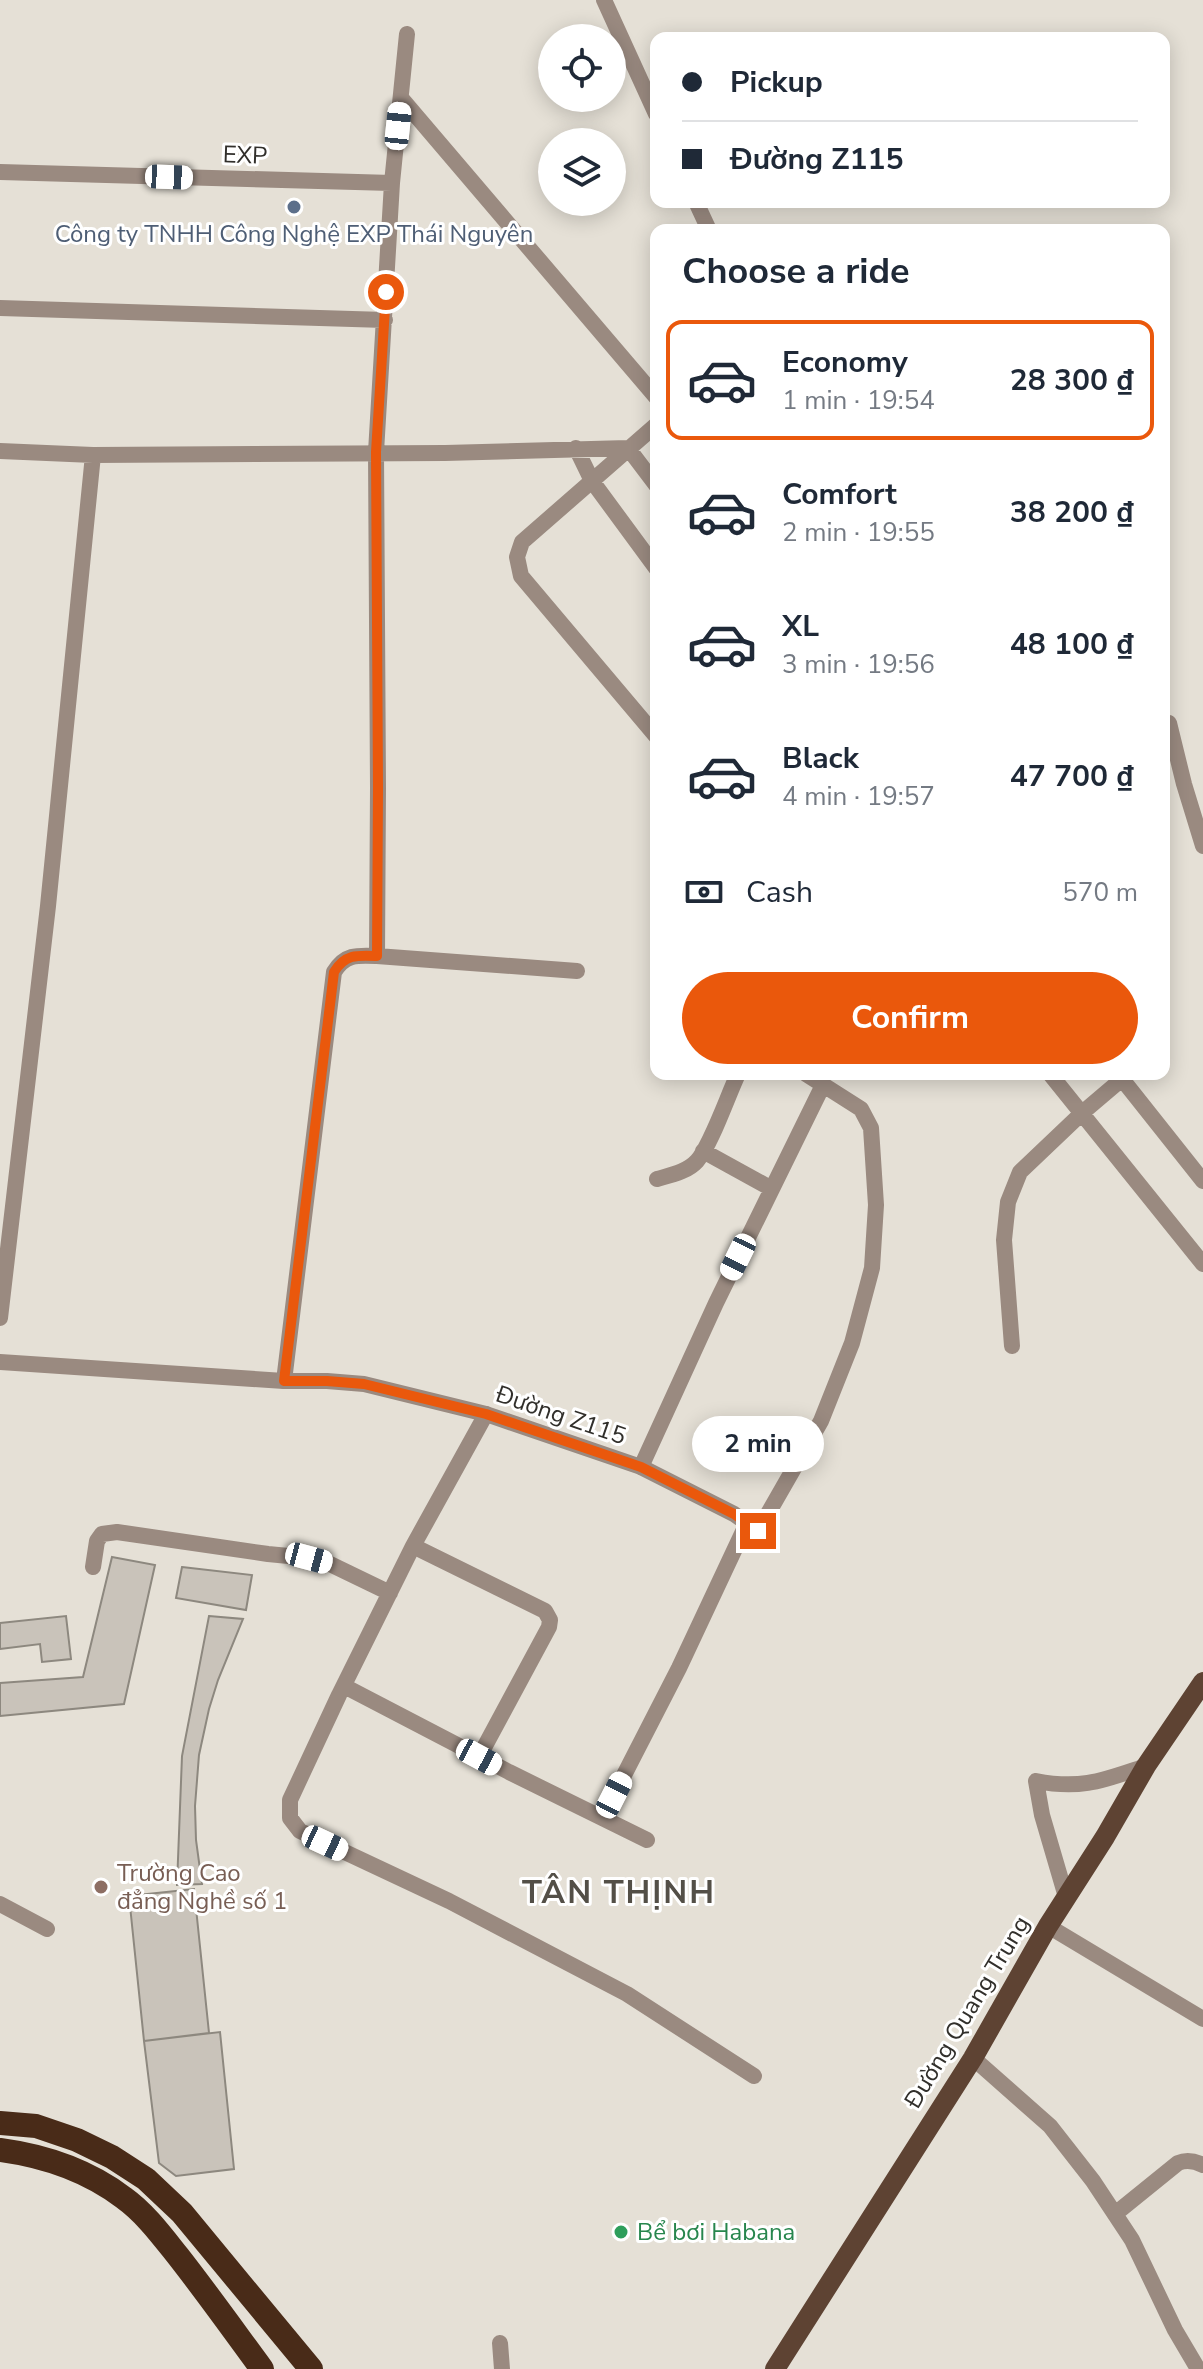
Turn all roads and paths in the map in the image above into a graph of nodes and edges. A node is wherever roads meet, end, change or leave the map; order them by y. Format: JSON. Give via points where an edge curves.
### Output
{"nodes":[{"id":1,"x":604,"y":0,"type":"edge"},
{"id":2,"x":407,"y":34,"type":"dead end"},
{"id":3,"x":401,"y":98,"type":"junction"},
{"id":4,"x":650,"y":101,"type":"edge"},
{"id":5,"x":5,"y":172,"type":"edge"},
{"id":6,"x":392,"y":183,"type":"junction"},
{"id":7,"x":0,"y":189,"type":"edge"},
{"id":8,"x":0,"y":308,"type":"edge"},
{"id":9,"x":385,"y":320,"type":"junction"},
{"id":10,"x":650,"y":390,"type":"edge"},
{"id":11,"x":650,"y":430,"type":"edge"},
{"id":12,"x":576,"y":448,"type":"junction"},
{"id":13,"x":628,"y":448,"type":"junction"},
{"id":14,"x":0,"y":451,"type":"edge"},
{"id":15,"x":376,"y":452,"type":"junction"},
{"id":16,"x":93,"y":455,"type":"junction"},
{"id":17,"x":650,"y":477,"type":"edge"},
{"id":18,"x":592,"y":481,"type":"junction"},
{"id":19,"x":650,"y":560,"type":"edge"},
{"id":20,"x":1170,"y":727,"type":"edge"},
{"id":21,"x":650,"y":729,"type":"edge"},
{"id":22,"x":1203,"y":846,"type":"edge"},
{"id":23,"x":377,"y":956,"type":"junction"},
{"id":24,"x":577,"y":971,"type":"dead end"},
{"id":25,"x":735,"y":1080,"type":"edge"},
{"id":26,"x":815,"y":1080,"type":"edge"},
{"id":27,"x":1055,"y":1080,"type":"edge"},
{"id":28,"x":1117,"y":1080,"type":"edge"},
{"id":29,"x":1122,"y":1080,"type":"edge"},
{"id":30,"x":823,"y":1085,"type":"junction"},
{"id":31,"x":1082,"y":1113,"type":"junction"},
{"id":32,"x":703,"y":1151,"type":"junction"},
{"id":33,"x":657,"y":1179,"type":"dead end"},
{"id":34,"x":1203,"y":1181,"type":"edge"},
{"id":35,"x":772,"y":1189,"type":"junction"},
{"id":36,"x":1203,"y":1264,"type":"edge"},
{"id":37,"x":0,"y":1318,"type":"edge"},
{"id":38,"x":1012,"y":1346,"type":"dead end"},
{"id":39,"x":0,"y":1362,"type":"edge"},
{"id":40,"x":284,"y":1381,"type":"junction"},
{"id":41,"x":486,"y":1414,"type":"junction"},
{"id":42,"x":641,"y":1467,"type":"junction"},
{"id":43,"x":752,"y":1527,"type":"junction"},
{"id":44,"x":413,"y":1546,"type":"junction"},
{"id":45,"x":93,"y":1567,"type":"dead end"},
{"id":46,"x":390,"y":1593,"type":"junction"},
{"id":47,"x":344,"y":1686,"type":"junction"},
{"id":48,"x":1200,"y":1694,"type":"edge"},
{"id":49,"x":479,"y":1757,"type":"junction"},
{"id":50,"x":1146,"y":1766,"type":"junction"},
{"id":51,"x":602,"y":1818,"type":"junction"},
{"id":52,"x":647,"y":1840,"type":"dead end"},
{"id":53,"x":1066,"y":1897,"type":"junction"},
{"id":54,"x":0,"y":1904,"type":"edge"},
{"id":55,"x":1048,"y":1926,"type":"junction"},
{"id":56,"x":47,"y":1929,"type":"dead end"},
{"id":57,"x":1203,"y":2019,"type":"edge"},
{"id":58,"x":973,"y":2058,"type":"junction"},
{"id":59,"x":754,"y":2076,"type":"dead end"},
{"id":60,"x":0,"y":2123,"type":"edge"},
{"id":61,"x":0,"y":2150,"type":"edge"},
{"id":62,"x":1203,"y":2165,"type":"edge"},
{"id":63,"x":1115,"y":2214,"type":"junction"},
{"id":64,"x":500,"y":2343,"type":"dead end"},
{"id":65,"x":262,"y":2369,"type":"edge"},
{"id":66,"x":311,"y":2369,"type":"edge"},
{"id":67,"x":502,"y":2369,"type":"edge"},
{"id":68,"x":775,"y":2369,"type":"edge"},
{"id":69,"x":1198,"y":2369,"type":"edge"}],
"edges":[{"from":1,"to":4,"type":"street"},
{"from":2,"to":3,"type":"street"},
{"from":3,"to":6,"type":"street"},
{"from":3,"to":10,"type":"street"},
{"from":5,"to":6,"type":"street","name":"EXP"},
{"from":5,"to":7,"type":"street"},
{"from":6,"to":9,"type":"street"},
{"from":8,"to":9,"type":"street"},
{"from":9,"to":15,"type":"street"},
{"from":11,"to":13,"type":"street"},
{"from":12,"to":13,"type":"street"},
{"from":12,"to":15,"type":"street"},
{"from":12,"to":18,"type":"street"},
{"from":13,"to":17,"type":"street"},
{"from":13,"to":18,"type":"street"},
{"from":14,"to":16,"type":"street"},
{"from":15,"to":16,"type":"street"},
{"from":15,"to":23,"type":"street"},
{"from":16,"to":37,"type":"street"},
{"from":18,"to":19,"type":"street"},
{"from":18,"to":21,"type":"street","via":[[522,542],[517,557],[521,576]]},
{"from":20,"to":22,"type":"street"},
{"from":23,"to":24,"type":"street"},
{"from":23,"to":40,"type":"street","via":[[353,955],[334,972]]},
{"from":25,"to":32,"type":"street"},
{"from":26,"to":30,"type":"street"},
{"from":27,"to":31,"type":"street"},
{"from":28,"to":31,"type":"street"},
{"from":29,"to":34,"type":"street"},
{"from":30,"to":35,"type":"street"},
{"from":30,"to":43,"type":"street","via":[[861,1109],[871,1128],[876,1205],[872,1268],[852,1343],[821,1421]]},
{"from":31,"to":36,"type":"street"},
{"from":31,"to":38,"type":"street","via":[[1020,1172],[1008,1202],[1004,1240]]},
{"from":32,"to":33,"type":"street","via":[[683,1171]]},
{"from":32,"to":35,"type":"street"},
{"from":35,"to":42,"type":"street"},
{"from":39,"to":40,"type":"street","name":"Đường Z115"},
{"from":40,"to":41,"type":"street","name":"Đường Z115","via":[[364,1384]]},
{"from":41,"to":42,"type":"street","name":"Đường Z115"},
{"from":41,"to":44,"type":"street"},
{"from":42,"to":43,"type":"street","name":"Đường Z115"},
{"from":43,"to":51,"type":"street"},
{"from":44,"to":46,"type":"street"},
{"from":44,"to":49,"type":"street","via":[[545,1611],[550,1620]]},
{"from":45,"to":46,"type":"street","via":[[97,1541],[102,1534],[117,1532],[309,1558]]},
{"from":46,"to":47,"type":"street"},
{"from":47,"to":49,"type":"street"},
{"from":47,"to":59,"type":"street","via":[[290,1800],[290,1818],[300,1831],[463,1908],[637,2000]]},
{"from":48,"to":50,"type":"main road","name":"Đường Quang Trung"},
{"from":49,"to":51,"type":"street"},
{"from":50,"to":53,"type":"main road","name":"Đường Quang Trung"},
{"from":50,"to":53,"type":"street","via":[[1094,1784],[1036,1781]]},
{"from":51,"to":52,"type":"street"},
{"from":53,"to":55,"type":"main road","name":"Đường Quang Trung"},
{"from":54,"to":56,"type":"street"},
{"from":55,"to":57,"type":"street"},
{"from":55,"to":58,"type":"main road","name":"Đường Quang Trung"},
{"from":58,"to":63,"type":"street","via":[[1050,2126]]},
{"from":58,"to":68,"type":"main road","name":"Đường Quang Trung"},
{"from":60,"to":66,"type":"highway","via":[[36,2126],[77,2140],[146,2179],[182,2213]]},
{"from":61,"to":65,"type":"highway","via":[[63,2164],[126,2199],[205,2289]]},
{"from":62,"to":63,"type":"street","via":[[1178,2163]]},
{"from":63,"to":69,"type":"street"},
{"from":64,"to":67,"type":"street"}]}
